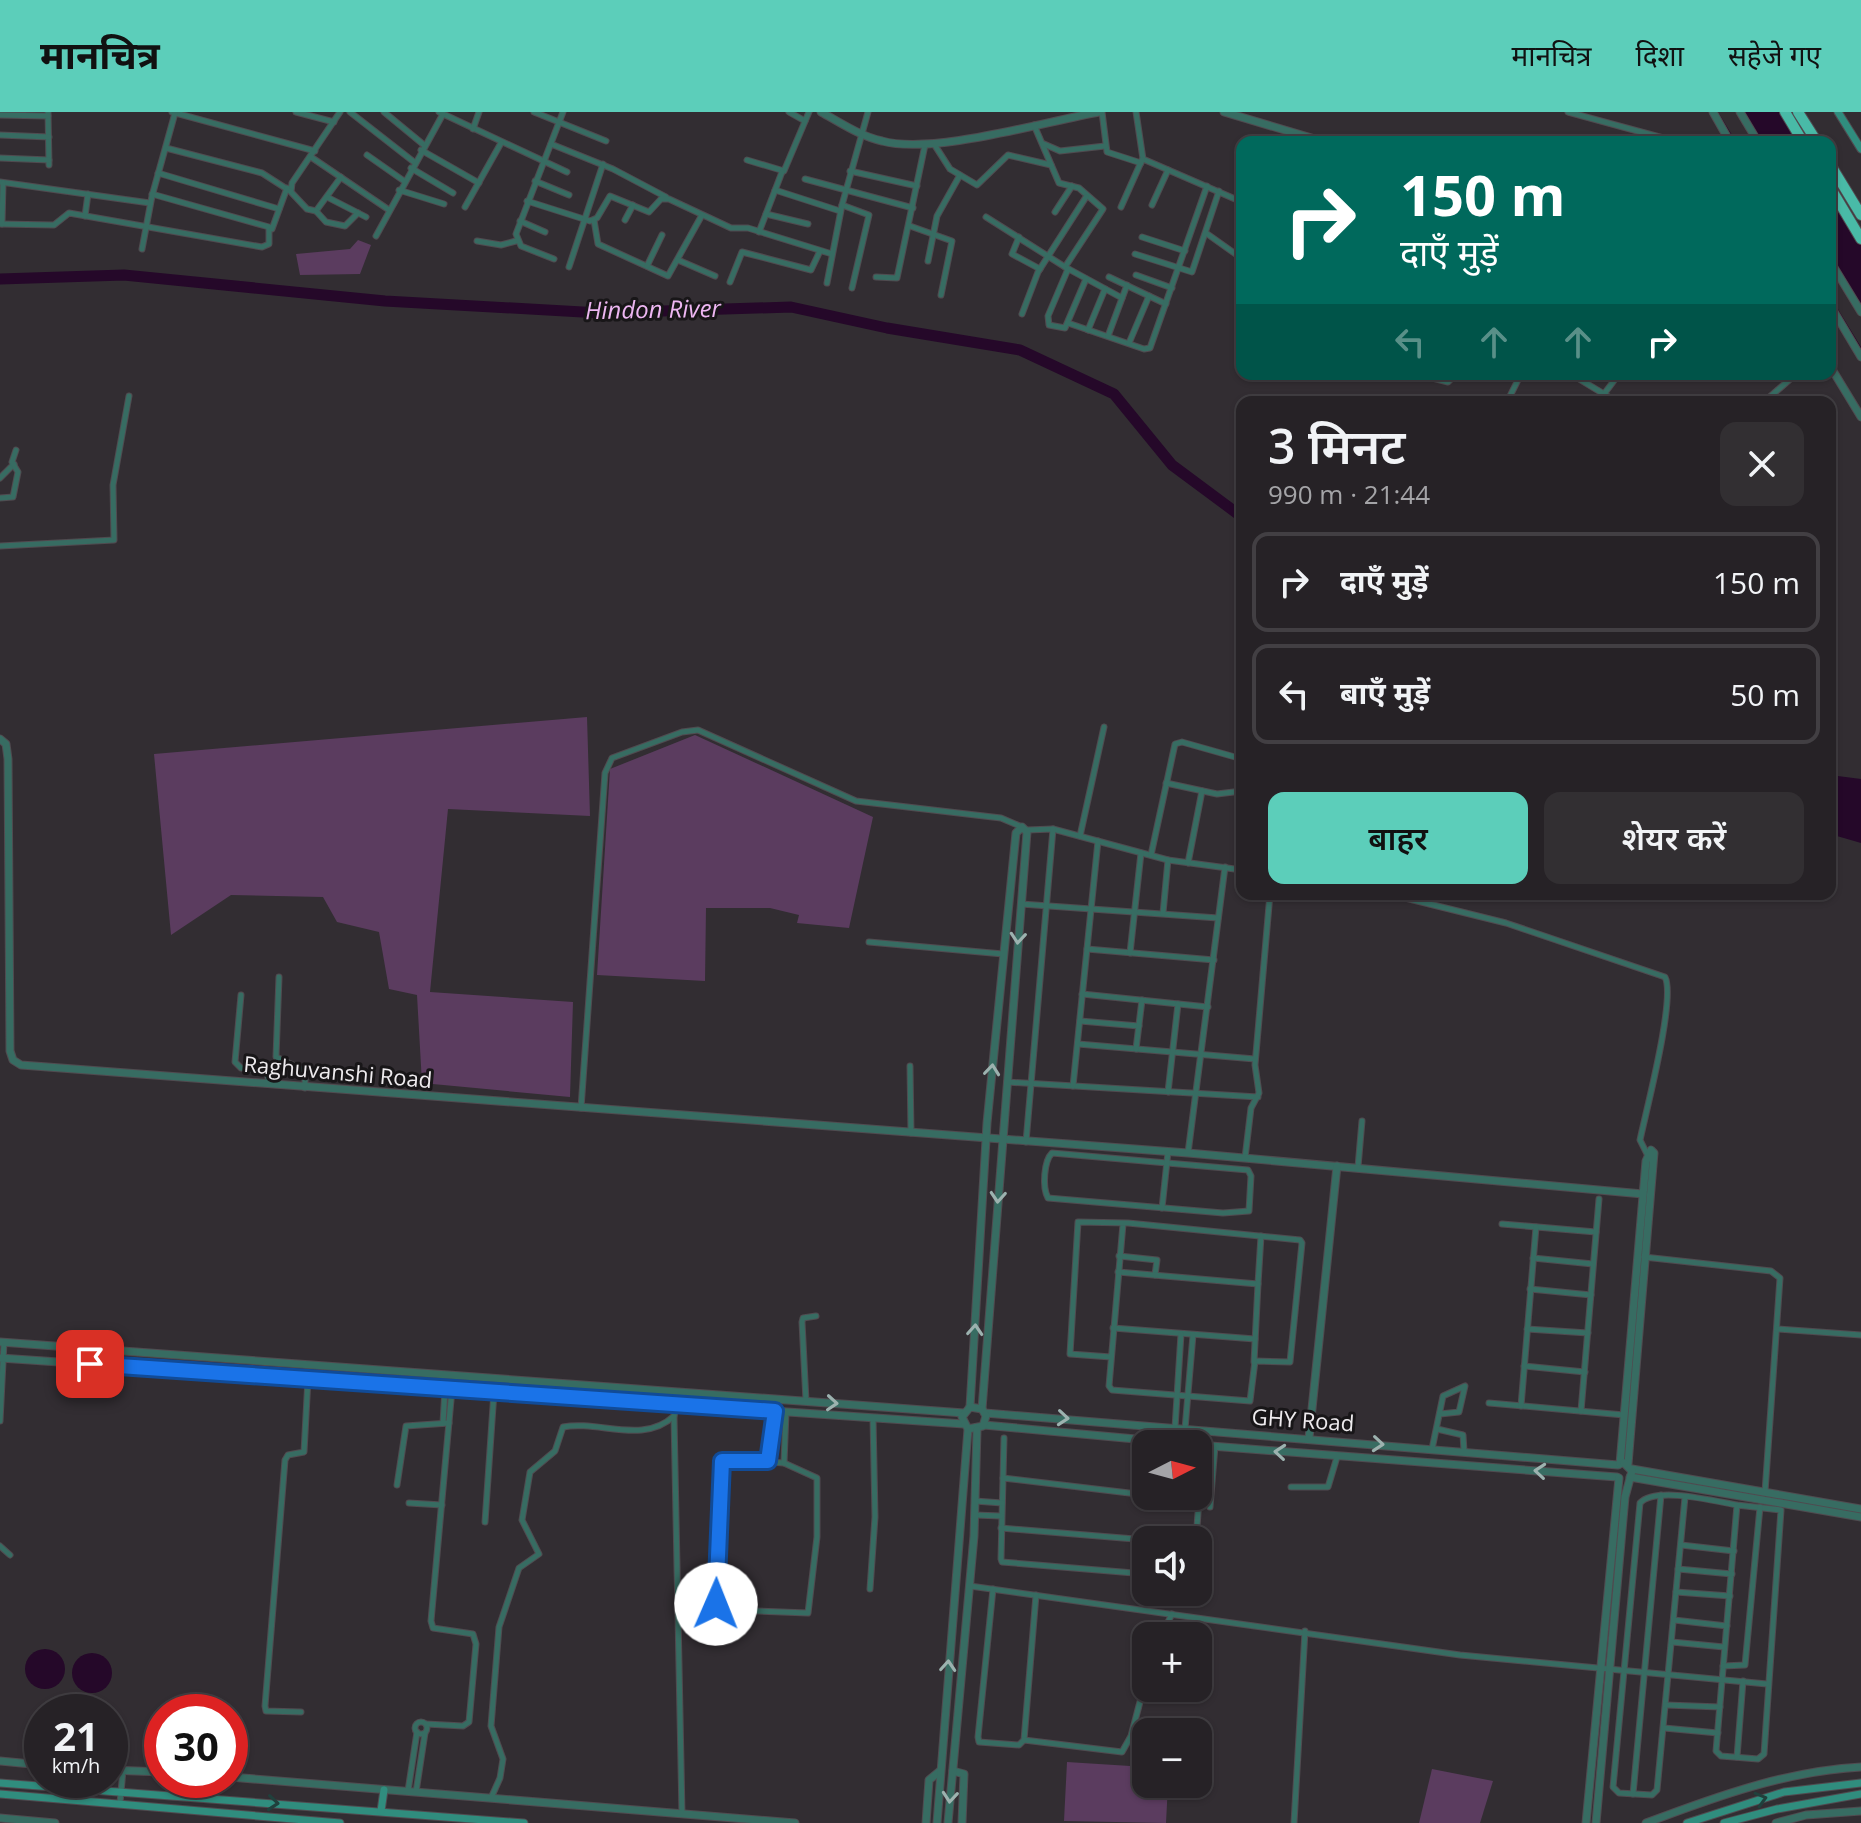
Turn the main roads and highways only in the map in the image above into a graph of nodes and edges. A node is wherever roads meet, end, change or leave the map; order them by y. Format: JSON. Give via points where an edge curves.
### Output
{"nodes":[{"id":1,"x":1785,"y":112,"type":"edge"},
{"id":2,"x":1798,"y":112,"type":"edge"},
{"id":3,"x":1838,"y":112,"type":"edge"},
{"id":4,"x":1799,"y":136,"type":"edge"},
{"id":5,"x":1813,"y":136,"type":"edge"},
{"id":6,"x":1861,"y":149,"type":"edge"},
{"id":7,"x":1836,"y":174,"type":"edge"},
{"id":8,"x":1836,"y":197,"type":"edge"},
{"id":9,"x":1861,"y":215,"type":"edge"},
{"id":10,"x":1861,"y":239,"type":"edge"},
{"id":11,"x":0,"y":1783,"type":"edge"},
{"id":12,"x":1861,"y":1783,"type":"edge"},
{"id":13,"x":384,"y":1790,"type":"road end"},
{"id":14,"x":0,"y":1794,"type":"edge"},
{"id":15,"x":1861,"y":1794,"type":"edge"},
{"id":16,"x":381,"y":1811,"type":"junction"},
{"id":17,"x":340,"y":1823,"type":"edge"},
{"id":18,"x":524,"y":1823,"type":"edge"},
{"id":19,"x":1687,"y":1823,"type":"edge"},
{"id":20,"x":1724,"y":1823,"type":"edge"}],
"edges":[{"from":1,"to":4,"type":"highway"},
{"from":2,"to":5,"type":"highway"},
{"from":3,"to":6,"type":"main road"},
{"from":7,"to":9,"type":"highway"},
{"from":8,"to":10,"type":"highway"},
{"from":11,"to":16,"type":"main road","one_way":true},
{"from":19,"to":12,"type":"main road","one_way":true,"via":[[1784,1792]]},
{"from":13,"to":16,"type":"main road"},
{"from":14,"to":17,"type":"main road"},
{"from":15,"to":20,"type":"main road"},
{"from":16,"to":18,"type":"main road"}]}
